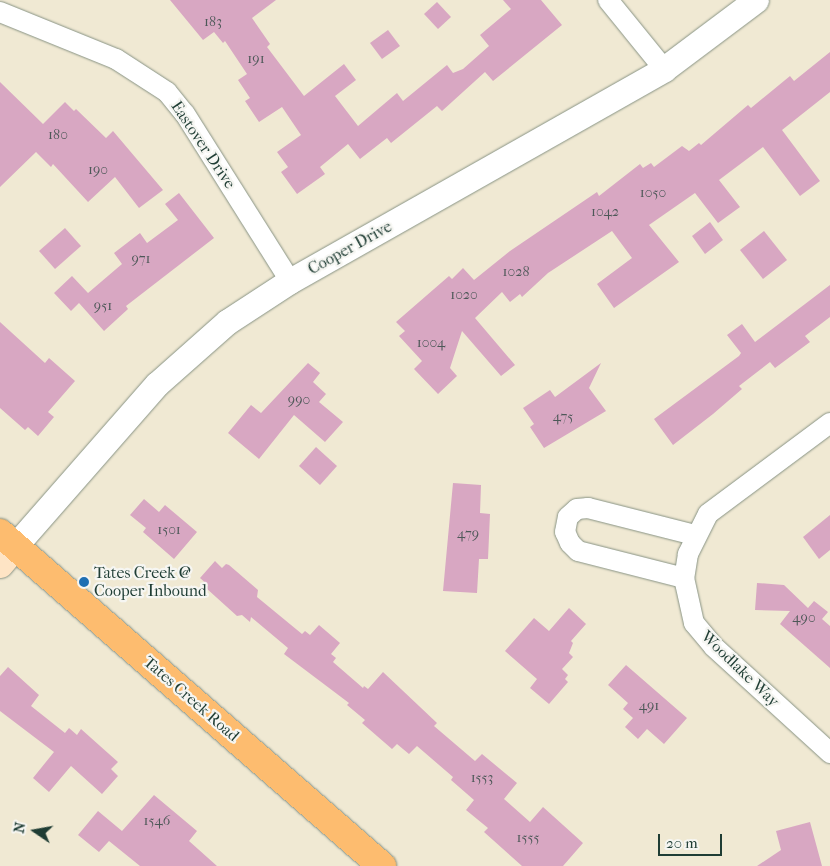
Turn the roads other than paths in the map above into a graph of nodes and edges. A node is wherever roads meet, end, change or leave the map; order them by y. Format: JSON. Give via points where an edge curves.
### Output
{"nodes":[{"id":1,"x":608,"y":0,"type":"edge"},
{"id":2,"x":756,"y":0,"type":"edge"},
{"id":3,"x":0,"y":12,"type":"edge"},
{"id":4,"x":664,"y":69,"type":"junction"},
{"id":5,"x":290,"y":281,"type":"junction"},
{"id":6,"x":830,"y":423,"type":"edge"},
{"id":7,"x":695,"y":535,"type":"junction"},
{"id":8,"x":5,"y":548,"type":"edge"},
{"id":9,"x":684,"y":578,"type":"junction"},
{"id":10,"x":830,"y":753,"type":"edge"},
{"id":11,"x":382,"y":866,"type":"edge"}],
"edges":[{"from":1,"to":4,"type":"street"},
{"from":2,"to":4,"type":"street","name":"Cooper Drive"},
{"from":3,"to":5,"type":"street","name":"Eastover Drive","via":[[116,59],[166,92],[185,114]]},
{"from":4,"to":5,"type":"street","name":"Cooper Drive"},
{"from":5,"to":8,"type":"street","name":"Cooper Drive","via":[[227,322],[157,384]]},
{"from":6,"to":7,"type":"street","name":"Woodlake Way","via":[[721,502],[708,514]]},
{"from":7,"to":9,"type":"street","name":"Woodlake Way"},
{"from":7,"to":9,"type":"street","via":[[588,508],[577,509],[568,518],[564,532],[578,551]]},
{"from":8,"to":11,"type":"main road","name":"Tates Creek Road"},
{"from":9,"to":10,"type":"street","name":"Woodlake Way","via":[[694,623],[713,646]]}]}
